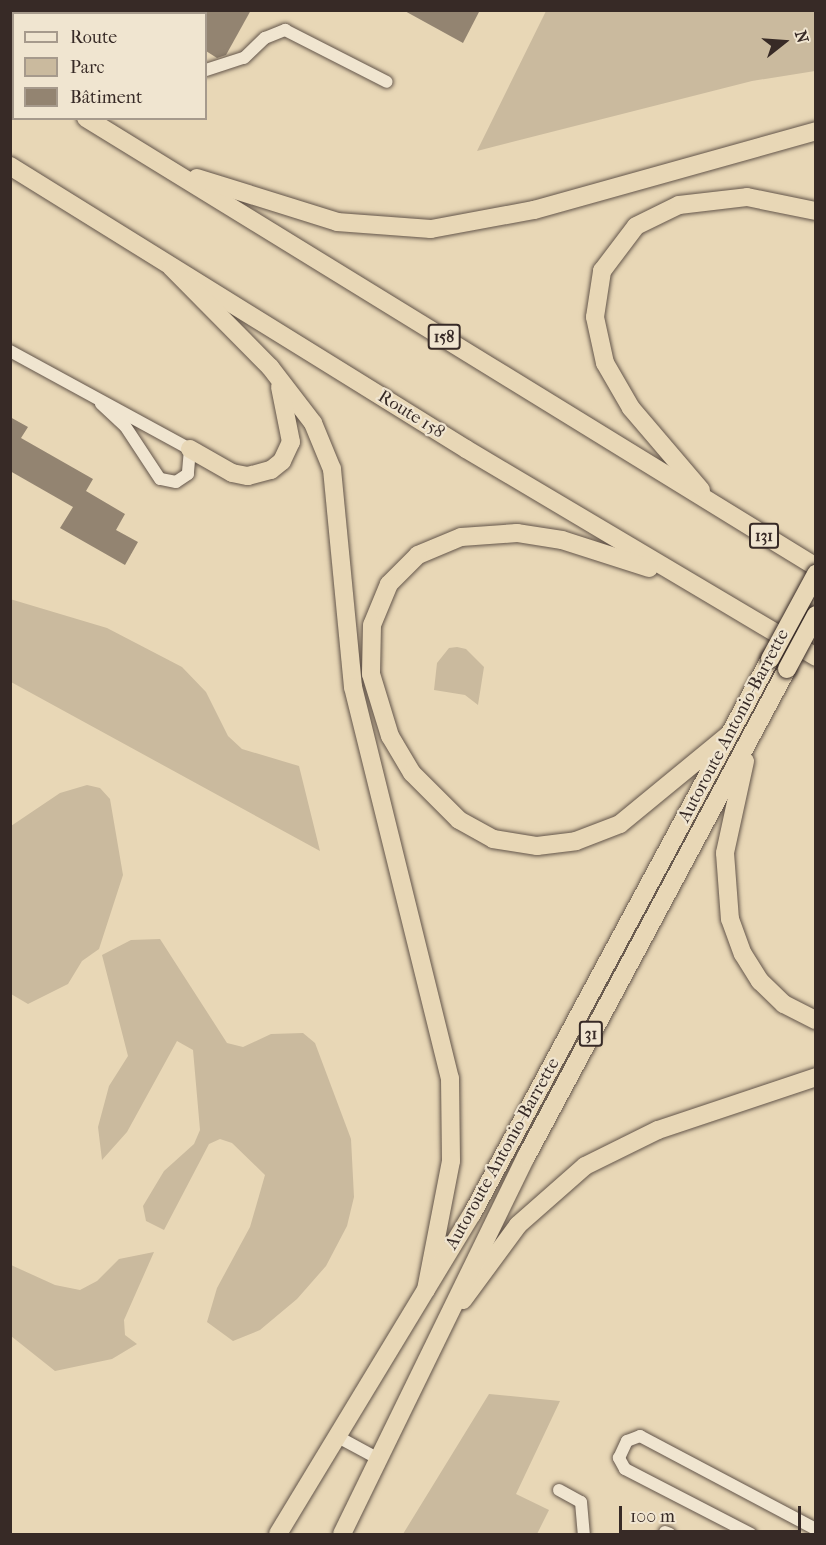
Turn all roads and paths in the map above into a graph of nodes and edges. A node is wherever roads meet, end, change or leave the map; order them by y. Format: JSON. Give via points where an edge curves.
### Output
{"nodes":[{"id":1,"x":207,"y":70,"type":"edge"},
{"id":2,"x":387,"y":82,"type":"dead end"},
{"id":3,"x":89,"y":120,"type":"edge"},
{"id":4,"x":816,"y":131,"type":"edge"},
{"id":5,"x":10,"y":166,"type":"edge"},
{"id":6,"x":176,"y":172,"type":"junction"},
{"id":7,"x":816,"y":211,"type":"edge"},
{"id":8,"x":171,"y":267,"type":"junction"},
{"id":9,"x":10,"y":351,"type":"edge"},
{"id":10,"x":278,"y":379,"type":"junction"},
{"id":11,"x":101,"y":404,"type":"junction"},
{"id":12,"x":190,"y":449,"type":"junction"},
{"id":13,"x":712,"y":503,"type":"junction"},
{"id":14,"x":816,"y":567,"type":"edge"},
{"id":15,"x":816,"y":574,"type":"edge"},
{"id":16,"x":680,"y":578,"type":"junction"},
{"id":17,"x":816,"y":615,"type":"edge"},
{"id":18,"x":816,"y":657,"type":"edge"},
{"id":19,"x":753,"y":730,"type":"junction"},
{"id":20,"x":733,"y":731,"type":"junction"},
{"id":21,"x":816,"y":1020,"type":"edge"},
{"id":22,"x":816,"y":1077,"type":"edge"},
{"id":23,"x":426,"y":1290,"type":"junction"},
{"id":24,"x":434,"y":1340,"type":"junction"},
{"id":25,"x":338,"y":1437,"type":"junction"},
{"id":26,"x":377,"y":1458,"type":"junction"},
{"id":27,"x":559,"y":1490,"type":"dead end"},
{"id":28,"x":812,"y":1531,"type":"edge"},
{"id":29,"x":278,"y":1534,"type":"edge"},
{"id":30,"x":342,"y":1534,"type":"edge"},
{"id":31,"x":584,"y":1534,"type":"edge"},
{"id":32,"x":751,"y":1534,"type":"edge"}],
"edges":[{"from":1,"to":2,"type":"street","via":[[244,58],[265,38],[285,30]]},
{"from":3,"to":6,"type":"highway","number":"158"},
{"from":4,"to":6,"type":"highway","via":[[534,210],[431,229],[338,222]]},
{"from":5,"to":8,"type":"highway","name":"Route 158"},
{"from":6,"to":13,"type":"highway","number":"158"},
{"from":7,"to":13,"type":"highway","via":[[747,197],[679,205],[636,226],[602,271],[596,329],[610,373],[631,408]]},
{"from":8,"to":10,"type":"highway","via":[[254,348]]},
{"from":8,"to":16,"type":"highway","name":"Route 158"},
{"from":9,"to":11,"type":"street"},
{"from":10,"to":12,"type":"highway","via":[[291,434],[277,465],[257,475],[240,475]]},
{"from":10,"to":23,"type":"highway","via":[[313,423],[332,469],[354,696],[448,1065],[451,1161]]},
{"from":11,"to":12,"type":"street"},
{"from":11,"to":12,"type":"street","via":[[125,426],[160,480],[176,482],[188,474]]},
{"from":13,"to":14,"type":"highway","number":"131"},
{"from":15,"to":20,"type":"highway","name":"Autoroute Antonio-Barrette","number":"31","bridge":true},
{"from":16,"to":18,"type":"highway","name":"Route 158"},
{"from":16,"to":20,"type":"highway","via":[[532,534],[482,534],[437,544],[395,576],[375,614],[370,662],[381,714],[403,760],[438,803],[482,834],[526,846],[576,841],[620,824]]},
{"from":17,"to":19,"type":"highway","name":"Autoroute Antonio-Barrette","number":"31","bridge":true},
{"from":19,"to":21,"type":"highway","via":[[727,841],[728,908],[754,973],[784,1004]]},
{"from":19,"to":24,"type":"highway","name":"Autoroute Antonio-Barrette","number":"31","via":[[526,1157]]},
{"from":20,"to":23,"type":"highway","name":"Autoroute Antonio-Barrette","number":"31"},
{"from":22,"to":24,"type":"highway","via":[[658,1130],[585,1166],[518,1225]]},
{"from":23,"to":25,"type":"highway","name":"Autoroute Antonio-Barrette","number":"31"},
{"from":24,"to":26,"type":"highway","name":"Autoroute Antonio-Barrette","number":"31"},
{"from":25,"to":26,"type":"street"},
{"from":25,"to":29,"type":"highway","name":"Autoroute Antonio-Barrette","number":"31"},
{"from":26,"to":30,"type":"highway","name":"Autoroute Antonio-Barrette","number":"31"},
{"from":27,"to":31,"type":"street","via":[[581,1502]]},
{"from":28,"to":32,"type":"street","via":[[640,1436],[627,1441],[619,1458],[625,1469]]}]}
